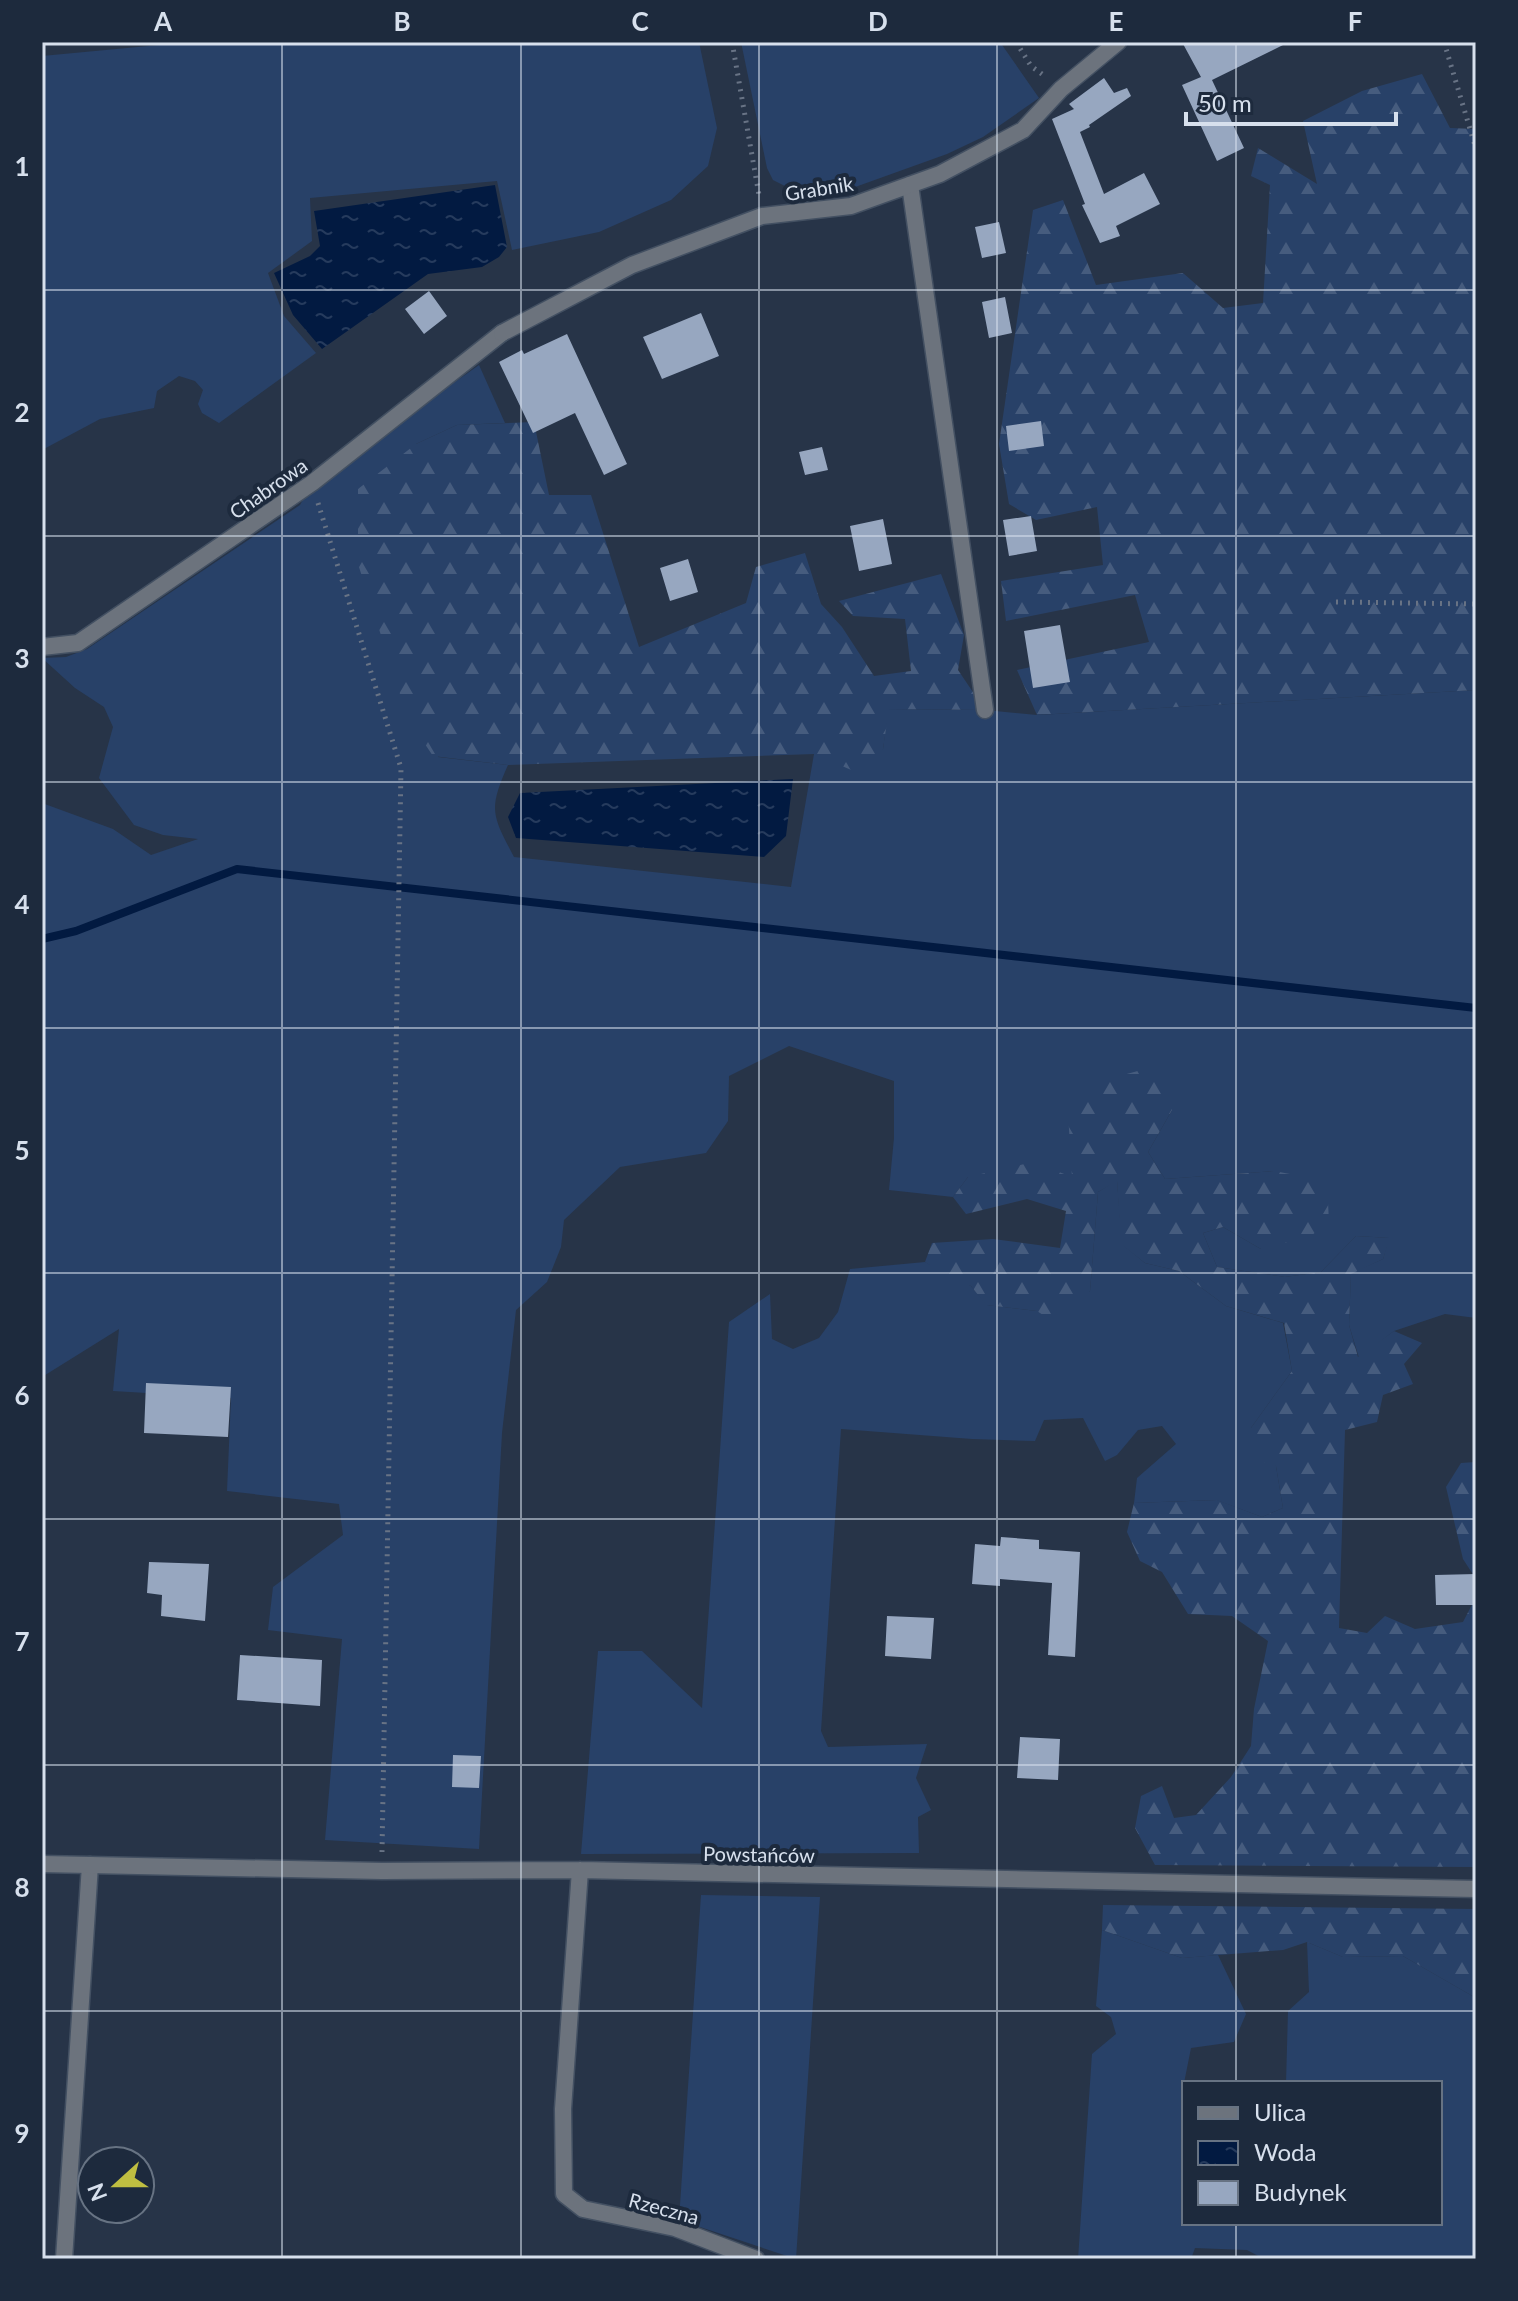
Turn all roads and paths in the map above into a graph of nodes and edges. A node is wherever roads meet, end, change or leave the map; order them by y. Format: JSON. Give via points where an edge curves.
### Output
{"nodes":[{"id":1,"x":53,"y":42,"type":"edge"},
{"id":2,"x":732,"y":42,"type":"edge"},
{"id":3,"x":1016,"y":42,"type":"edge"},
{"id":4,"x":1118,"y":42,"type":"edge"},
{"id":5,"x":1444,"y":42,"type":"edge"},
{"id":6,"x":42,"y":43,"type":"edge"},
{"id":7,"x":1061,"y":89,"type":"junction"},
{"id":8,"x":1476,"y":149,"type":"edge"},
{"id":9,"x":910,"y":185,"type":"junction"},
{"id":10,"x":762,"y":216,"type":"junction"},
{"id":11,"x":502,"y":333,"type":"joint"},
{"id":12,"x":312,"y":483,"type":"junction"},
{"id":13,"x":1336,"y":602,"type":"dead end"},
{"id":14,"x":1476,"y":604,"type":"edge"},
{"id":15,"x":42,"y":647,"type":"edge"},
{"id":16,"x":985,"y":710,"type":"dead end"},
{"id":17,"x":42,"y":1864,"type":"edge"},
{"id":18,"x":90,"y":1865,"type":"junction"},
{"id":19,"x":580,"y":1870,"type":"junction"},
{"id":20,"x":382,"y":1871,"type":"junction"},
{"id":21,"x":1476,"y":1889,"type":"edge"},
{"id":22,"x":64,"y":2259,"type":"edge"},
{"id":23,"x":756,"y":2259,"type":"edge"}],
"edges":[{"from":1,"to":6,"type":"path"},
{"from":2,"to":10,"type":"path"},
{"from":3,"to":7,"type":"path","via":[[1031,66]]},
{"from":4,"to":7,"type":"street","name":"Grabnik"},
{"from":5,"to":8,"type":"path"},
{"from":7,"to":9,"type":"street","name":"Grabnik","via":[[1023,130]]},
{"from":9,"to":10,"type":"street","name":"Grabnik","via":[[851,206]]},
{"from":9,"to":16,"type":"street"},
{"from":10,"to":11,"type":"street","name":"Grabnik","via":[[632,265]]},
{"from":11,"to":12,"type":"street","name":"Chabrowa"},
{"from":12,"to":15,"type":"street","name":"Chabrowa","via":[[78,643]]},
{"from":12,"to":20,"type":"path","via":[[401,768]]},
{"from":13,"to":14,"type":"path"},
{"from":17,"to":18,"type":"street","name":"Powstańców"},
{"from":18,"to":20,"type":"street","name":"Powstańców"},
{"from":18,"to":22,"type":"street"},
{"from":19,"to":20,"type":"street","name":"Powstańców"},
{"from":19,"to":21,"type":"street","name":"Powstańców"},
{"from":19,"to":23,"type":"street","name":"Rzeczna","via":[[563,2109],[564,2194],[583,2209],[675,2228]]}]}
